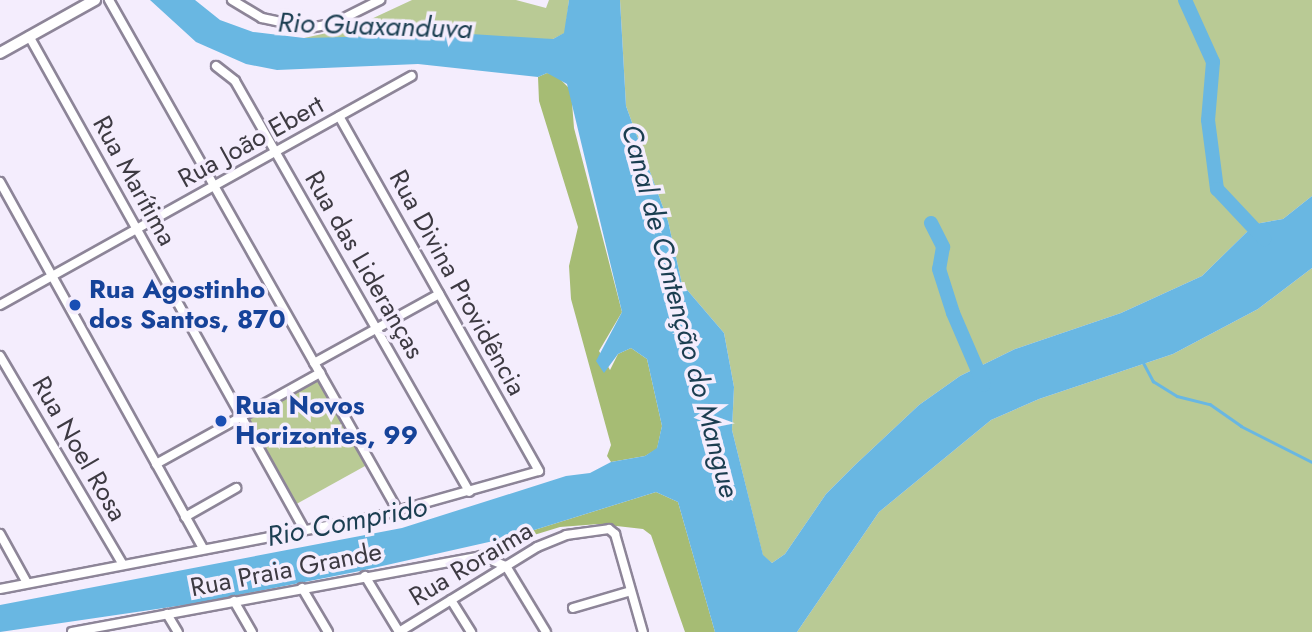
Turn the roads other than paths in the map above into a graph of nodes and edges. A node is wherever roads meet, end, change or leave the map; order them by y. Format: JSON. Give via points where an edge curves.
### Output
{"nodes":[{"id":1,"x":95,"y":0,"type":"edge"},
{"id":2,"x":109,"y":0,"type":"edge"},
{"id":3,"x":380,"y":0,"type":"edge"},
{"id":4,"x":236,"y":1,"type":"edge"},
{"id":5,"x":29,"y":36,"type":"junction"},
{"id":6,"x":0,"y":53,"type":"edge"},
{"id":7,"x":216,"y":66,"type":"dead end"},
{"id":8,"x":412,"y":76,"type":"dead end"},
{"id":9,"x":339,"y":116,"type":"junction"},
{"id":10,"x":276,"y":152,"type":"junction"},
{"id":11,"x":0,"y":182,"type":"edge"},
{"id":12,"x":214,"y":186,"type":"junction"},
{"id":13,"x":137,"y":229,"type":"junction"},
{"id":14,"x":52,"y":276,"type":"junction"},
{"id":15,"x":439,"y":293,"type":"junction"},
{"id":16,"x":0,"y":305,"type":"edge"},
{"id":17,"x":376,"y":328,"type":"junction"},
{"id":18,"x":0,"y":356,"type":"edge"},
{"id":19,"x":314,"y":363,"type":"junction"},
{"id":20,"x":320,"y":373,"type":"junction"},
{"id":21,"x":242,"y":416,"type":"junction"},
{"id":22,"x":156,"y":464,"type":"junction"},
{"id":23,"x":236,"y":488,"type":"dead end"},
{"id":24,"x":469,"y":492,"type":"junction"},
{"id":25,"x":398,"y":512,"type":"junction"},
{"id":26,"x":185,"y":517,"type":"junction"},
{"id":27,"x":304,"y":529,"type":"junction"},
{"id":28,"x":0,"y":534,"type":"edge"},
{"id":29,"x":202,"y":547,"type":"junction"},
{"id":30,"x":122,"y":563,"type":"junction"},
{"id":31,"x":506,"y":566,"type":"junction"},
{"id":32,"x":365,"y":576,"type":"junction"},
{"id":33,"x":27,"y":583,"type":"junction"},
{"id":34,"x":302,"y":588,"type":"junction"},
{"id":35,"x":0,"y":589,"type":"edge"},
{"id":36,"x":631,"y":590,"type":"junction"},
{"id":37,"x":451,"y":600,"type":"junction"},
{"id":38,"x":234,"y":601,"type":"junction"},
{"id":39,"x":573,"y":608,"type":"dead end"},
{"id":40,"x":167,"y":614,"type":"junction"},
{"id":41,"x":75,"y":632,"type":"edge"},
{"id":42,"x":178,"y":632,"type":"edge"},
{"id":43,"x":252,"y":632,"type":"edge"},
{"id":44,"x":328,"y":632,"type":"edge"},
{"id":45,"x":399,"y":632,"type":"edge"},
{"id":46,"x":471,"y":632,"type":"edge"},
{"id":47,"x":546,"y":632,"type":"edge"},
{"id":48,"x":643,"y":632,"type":"edge"}],
"edges":[{"from":1,"to":5,"type":"street"},
{"from":2,"to":12,"type":"street"},
{"from":3,"to":4,"type":"street","via":[[332,23],[309,28],[262,19]]},
{"from":5,"to":6,"type":"street"},
{"from":5,"to":13,"type":"street","name":"Rua Marítima"},
{"from":7,"to":10,"type":"street","name":"Rua das Lideranças","via":[[235,81]]},
{"from":8,"to":9,"type":"street","name":"Rua João Ebert"},
{"from":9,"to":10,"type":"street","name":"Rua João Ebert"},
{"from":9,"to":15,"type":"street","name":"Rua Divina Providência"},
{"from":10,"to":12,"type":"street","name":"Rua João Ebert"},
{"from":10,"to":17,"type":"street","name":"Rua das Lideranças"},
{"from":11,"to":14,"type":"street"},
{"from":12,"to":13,"type":"street","name":"Rua João Ebert"},
{"from":12,"to":19,"type":"street"},
{"from":13,"to":14,"type":"street","name":"Rua João Ebert"},
{"from":13,"to":21,"type":"street","name":"Rua Marítima"},
{"from":14,"to":16,"type":"street","name":"Rua João Ebert"},
{"from":14,"to":22,"type":"street"},
{"from":15,"to":17,"type":"street"},
{"from":15,"to":24,"type":"street","name":"Rua Divina Providência","via":[[539,471]]},
{"from":17,"to":19,"type":"street"},
{"from":17,"to":24,"type":"street","name":"Rua das Lideranças"},
{"from":18,"to":30,"type":"street","name":"Rua Noel Rosa"},
{"from":19,"to":20,"type":"street"},
{"from":20,"to":21,"type":"street"},
{"from":20,"to":25,"type":"street"},
{"from":21,"to":22,"type":"street"},
{"from":21,"to":27,"type":"street","name":"Rua Marítima"},
{"from":22,"to":26,"type":"street"},
{"from":23,"to":26,"type":"street"},
{"from":24,"to":25,"type":"street"},
{"from":25,"to":27,"type":"street"},
{"from":26,"to":29,"type":"street"},
{"from":27,"to":29,"type":"street"},
{"from":28,"to":33,"type":"street"},
{"from":29,"to":30,"type":"street"},
{"from":30,"to":33,"type":"street"},
{"from":31,"to":32,"type":"street","name":"Rua Praia Grande","via":[[475,556]]},
{"from":31,"to":36,"type":"street","name":"Rua Roraima","via":[[554,539],[609,529],[615,534]]},
{"from":31,"to":37,"type":"street","name":"Rua Roraima"},
{"from":31,"to":47,"type":"street"},
{"from":32,"to":34,"type":"street","name":"Rua Praia Grande"},
{"from":32,"to":45,"type":"street"},
{"from":33,"to":35,"type":"street"},
{"from":34,"to":38,"type":"street","name":"Rua Praia Grande"},
{"from":34,"to":44,"type":"street"},
{"from":36,"to":39,"type":"street"},
{"from":36,"to":48,"type":"street"},
{"from":37,"to":45,"type":"street","name":"Rua Roraima"},
{"from":37,"to":46,"type":"street"},
{"from":38,"to":40,"type":"street","name":"Rua Praia Grande"},
{"from":38,"to":43,"type":"street"},
{"from":40,"to":41,"type":"street","name":"Rua Praia Grande"},
{"from":40,"to":42,"type":"street"}]}
